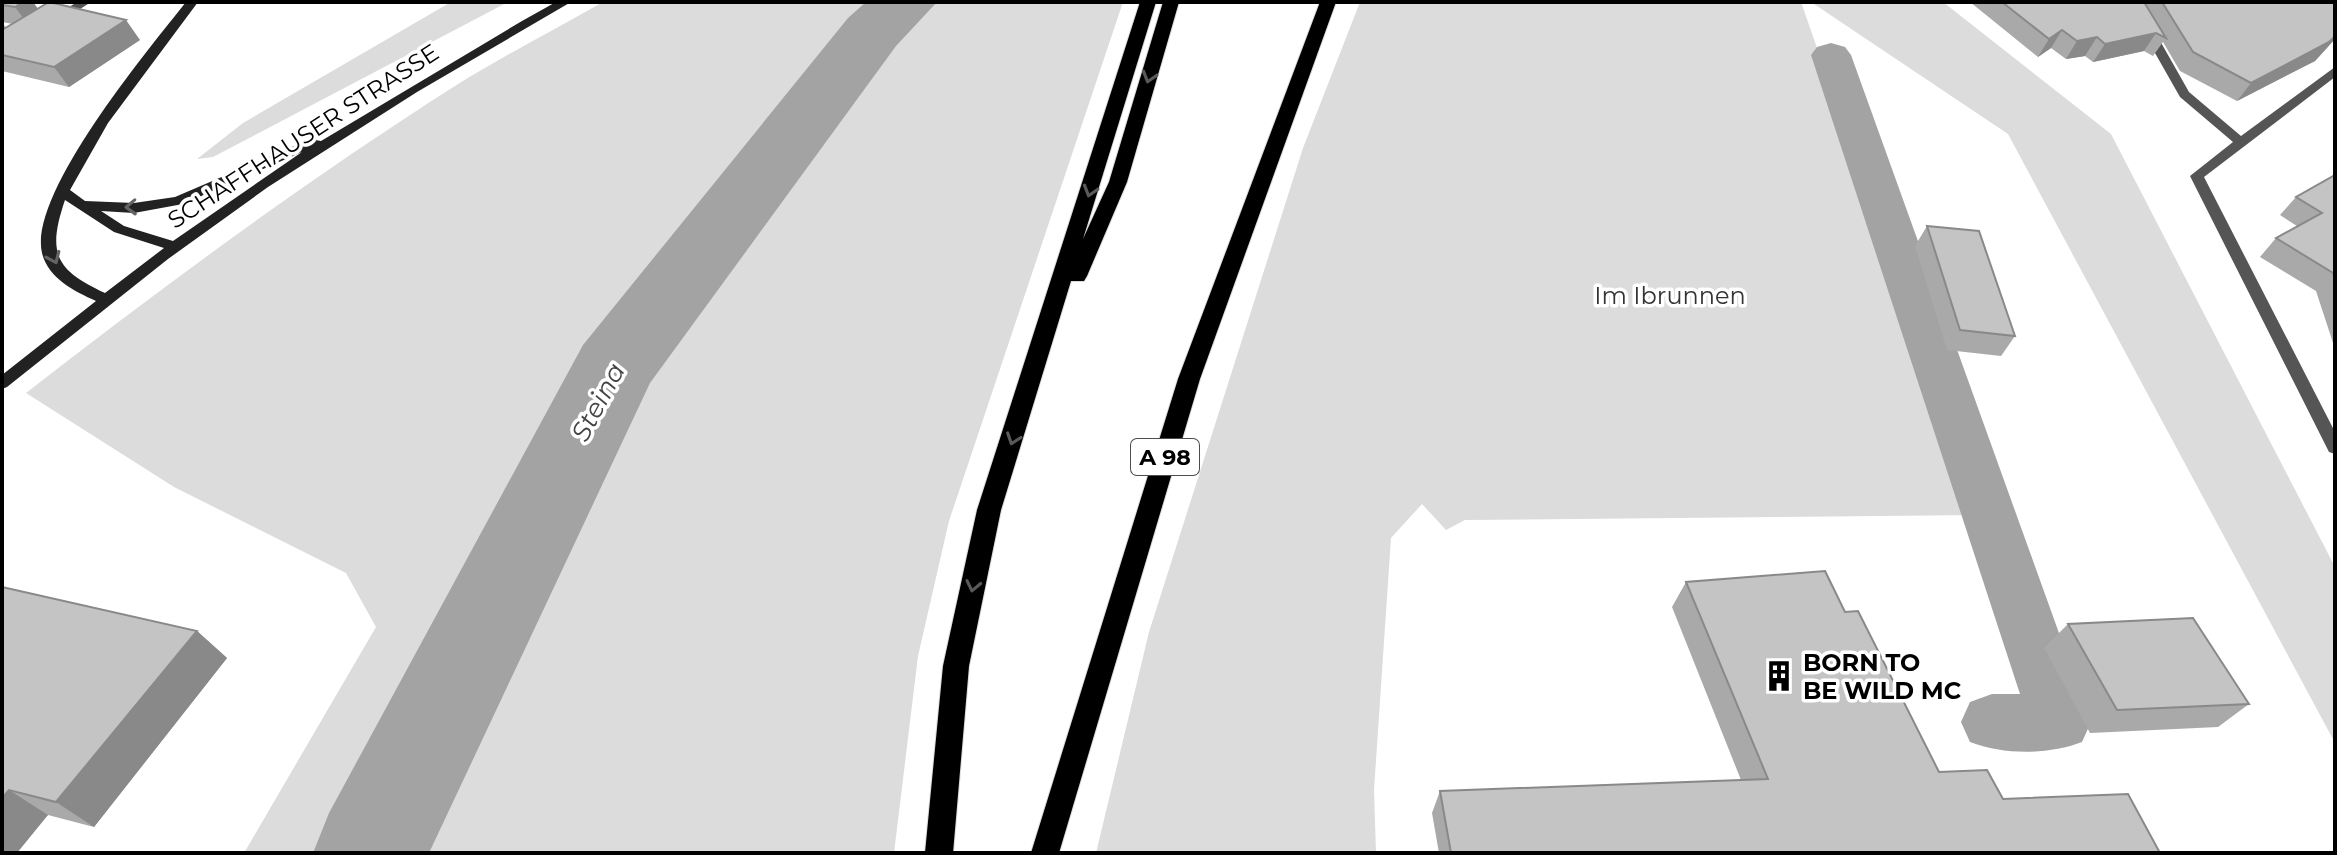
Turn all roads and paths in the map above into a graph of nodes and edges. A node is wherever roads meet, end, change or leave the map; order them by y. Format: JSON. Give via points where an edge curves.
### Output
{"nodes":[{"id":1,"x":85,"y":2,"type":"edge"},
{"id":2,"x":192,"y":2,"type":"edge"},
{"id":3,"x":565,"y":2,"type":"edge"},
{"id":4,"x":1148,"y":2,"type":"edge"},
{"id":5,"x":1171,"y":2,"type":"edge"},
{"id":6,"x":1328,"y":2,"type":"edge"},
{"id":7,"x":2132,"y":2,"type":"edge"},
{"id":8,"x":44,"y":26,"type":"edge"},
{"id":9,"x":2335,"y":71,"type":"edge"},
{"id":10,"x":360,"y":122,"type":"junction"},
{"id":11,"x":2239,"y":141,"type":"junction"},
{"id":12,"x":61,"y":191,"type":"junction"},
{"id":13,"x":83,"y":205,"type":"junction"},
{"id":14,"x":175,"y":247,"type":"junction"},
{"id":15,"x":107,"y":300,"type":"junction"},
{"id":16,"x":1033,"y":377,"type":"junction"},
{"id":17,"x":2,"y":383,"type":"edge"},
{"id":18,"x":2335,"y":448,"type":"edge"},
{"id":19,"x":939,"y":853,"type":"edge"},
{"id":20,"x":1045,"y":853,"type":"edge"}],
"edges":[{"from":1,"to":8,"type":"street"},
{"from":2,"to":12,"type":"main road","via":[[113,107]]},
{"from":3,"to":10,"type":"main road","name":"SCHAFFHAUSER STRASSE"},
{"from":4,"to":16,"type":"highway","one_way":true},
{"from":5,"to":16,"type":"highway","one_way":true,"via":[[1118,182]]},
{"from":6,"to":20,"type":"highway","number":"A 98","via":[[1189,379]]},
{"from":7,"to":11,"type":"street","via":[[2184,94]]},
{"from":9,"to":11,"type":"street"},
{"from":10,"to":13,"type":"main road","one_way":true,"via":[[178,201],[134,208]]},
{"from":10,"to":14,"type":"main road","name":"SCHAFFHAUSER STRASSE"},
{"from":11,"to":18,"type":"street","via":[[2197,176]]},
{"from":12,"to":13,"type":"main road"},
{"from":12,"to":15,"type":"main road","one_way":true,"via":[[49,222],[48,250],[61,274]]},
{"from":13,"to":14,"type":"main road","via":[[119,229]]},
{"from":14,"to":15,"type":"main road","name":"SCHAFFHAUSER STRASSE"},
{"from":15,"to":17,"type":"main road","name":"SCHAFFHAUSER STRASSE"},
{"from":16,"to":19,"type":"highway","one_way":true,"via":[[989,510],[956,666]]}]}
